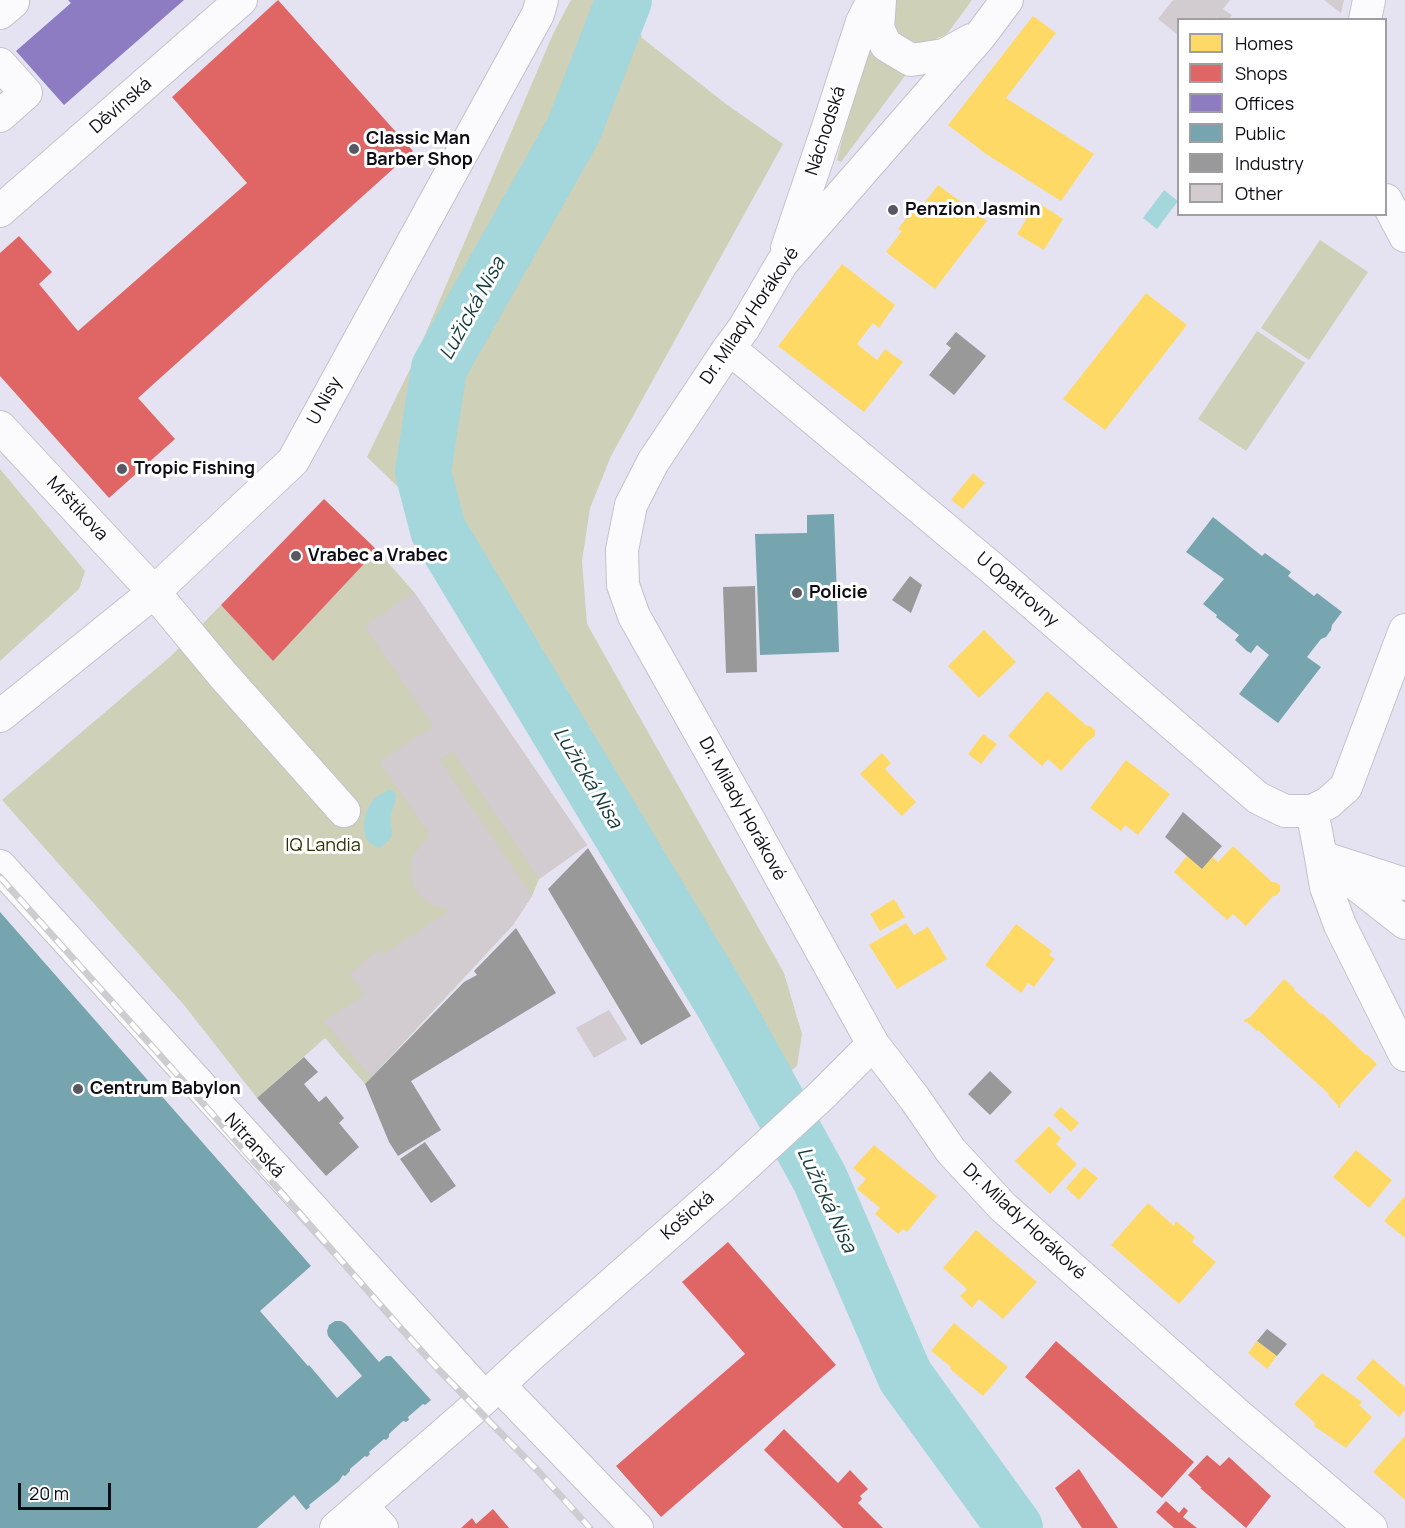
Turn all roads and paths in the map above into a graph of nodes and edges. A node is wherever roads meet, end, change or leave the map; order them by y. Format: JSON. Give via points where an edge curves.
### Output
{"nodes":[{"id":1,"x":11,"y":0,"type":"edge"},
{"id":2,"x":241,"y":0,"type":"edge"},
{"id":3,"x":873,"y":0,"type":"edge"},
{"id":4,"x":880,"y":0,"type":"edge"},
{"id":5,"x":1007,"y":0,"type":"edge"},
{"id":6,"x":1369,"y":0,"type":"edge"},
{"id":7,"x":535,"y":5,"type":"edge"},
{"id":8,"x":0,"y":13,"type":"edge"},
{"id":9,"x":1365,"y":18,"type":"edge"},
{"id":10,"x":980,"y":36,"type":"junction"},
{"id":11,"x":0,"y":64,"type":"edge"},
{"id":12,"x":0,"y":116,"type":"edge"},
{"id":13,"x":1387,"y":202,"type":"edge"},
{"id":14,"x":0,"y":211,"type":"edge"},
{"id":15,"x":1405,"y":236,"type":"edge"},
{"id":16,"x":782,"y":263,"type":"junction"},
{"id":17,"x":729,"y":348,"type":"junction"},
{"id":18,"x":0,"y":427,"type":"edge"},
{"id":19,"x":154,"y":592,"type":"junction"},
{"id":20,"x":1405,"y":630,"type":"edge"},
{"id":21,"x":0,"y":716,"type":"edge"},
{"id":22,"x":344,"y":811,"type":"dead end"},
{"id":23,"x":1312,"y":811,"type":"junction"},
{"id":24,"x":1321,"y":857,"type":"junction"},
{"id":25,"x":0,"y":866,"type":"edge"},
{"id":26,"x":1405,"y":884,"type":"edge"},
{"id":27,"x":1405,"y":923,"type":"edge"},
{"id":28,"x":873,"y":1044,"type":"junction"},
{"id":29,"x":1405,"y":1055,"type":"edge"},
{"id":30,"x":492,"y":1391,"type":"junction"},
{"id":31,"x":362,"y":1506,"type":"junction"},
{"id":32,"x":336,"y":1528,"type":"edge"},
{"id":33,"x":382,"y":1528,"type":"edge"},
{"id":34,"x":637,"y":1528,"type":"edge"},
{"id":35,"x":1371,"y":1528,"type":"edge"}],
"edges":[{"from":1,"to":8,"type":"street"},
{"from":2,"to":14,"type":"street","name":"Děvínská"},
{"from":3,"to":16,"type":"street","name":"Náchodská","via":[[862,22]]},
{"from":4,"to":10,"type":"street","via":[[878,28],[886,45],[911,60],[944,55]]},
{"from":5,"to":10,"type":"street","name":"Dr. Milady Horákové"},
{"from":6,"to":9,"type":"street"},
{"from":7,"to":19,"type":"street","name":"U Nisy","via":[[293,461]]},
{"from":10,"to":16,"type":"street","name":"Dr. Milady Horákové"},
{"from":11,"to":12,"type":"street","via":[[26,93]]},
{"from":13,"to":15,"type":"street"},
{"from":16,"to":17,"type":"street","name":"Dr. Milady Horákové"},
{"from":17,"to":23,"type":"street","name":"U Opatrovny","via":[[1258,798],[1285,812]]},
{"from":17,"to":28,"type":"street","name":"Dr. Milady Horákové","via":[[653,462],[631,505],[622,550],[623,585],[634,616]]},
{"from":18,"to":19,"type":"street","name":"Mrštíkova"},
{"from":19,"to":21,"type":"street","name":"U Nisy"},
{"from":19,"to":22,"type":"street","name":"Mrštíkova"},
{"from":20,"to":23,"type":"street","via":[[1346,787],[1328,804]]},
{"from":23,"to":24,"type":"street"},
{"from":24,"to":26,"type":"street"},
{"from":24,"to":27,"type":"street"},
{"from":24,"to":29,"type":"street","via":[[1326,887],[1340,925]]},
{"from":25,"to":30,"type":"street","name":"Nitranská"},
{"from":28,"to":30,"type":"street","name":"Košická","via":[[759,1153]]},
{"from":28,"to":35,"type":"street","name":"Dr. Milady Horákové","via":[[951,1151],[1004,1207]]},
{"from":30,"to":31,"type":"street","name":"Košická"},
{"from":30,"to":34,"type":"street"},
{"from":31,"to":32,"type":"street","name":"Košická"},
{"from":31,"to":33,"type":"street"}]}
